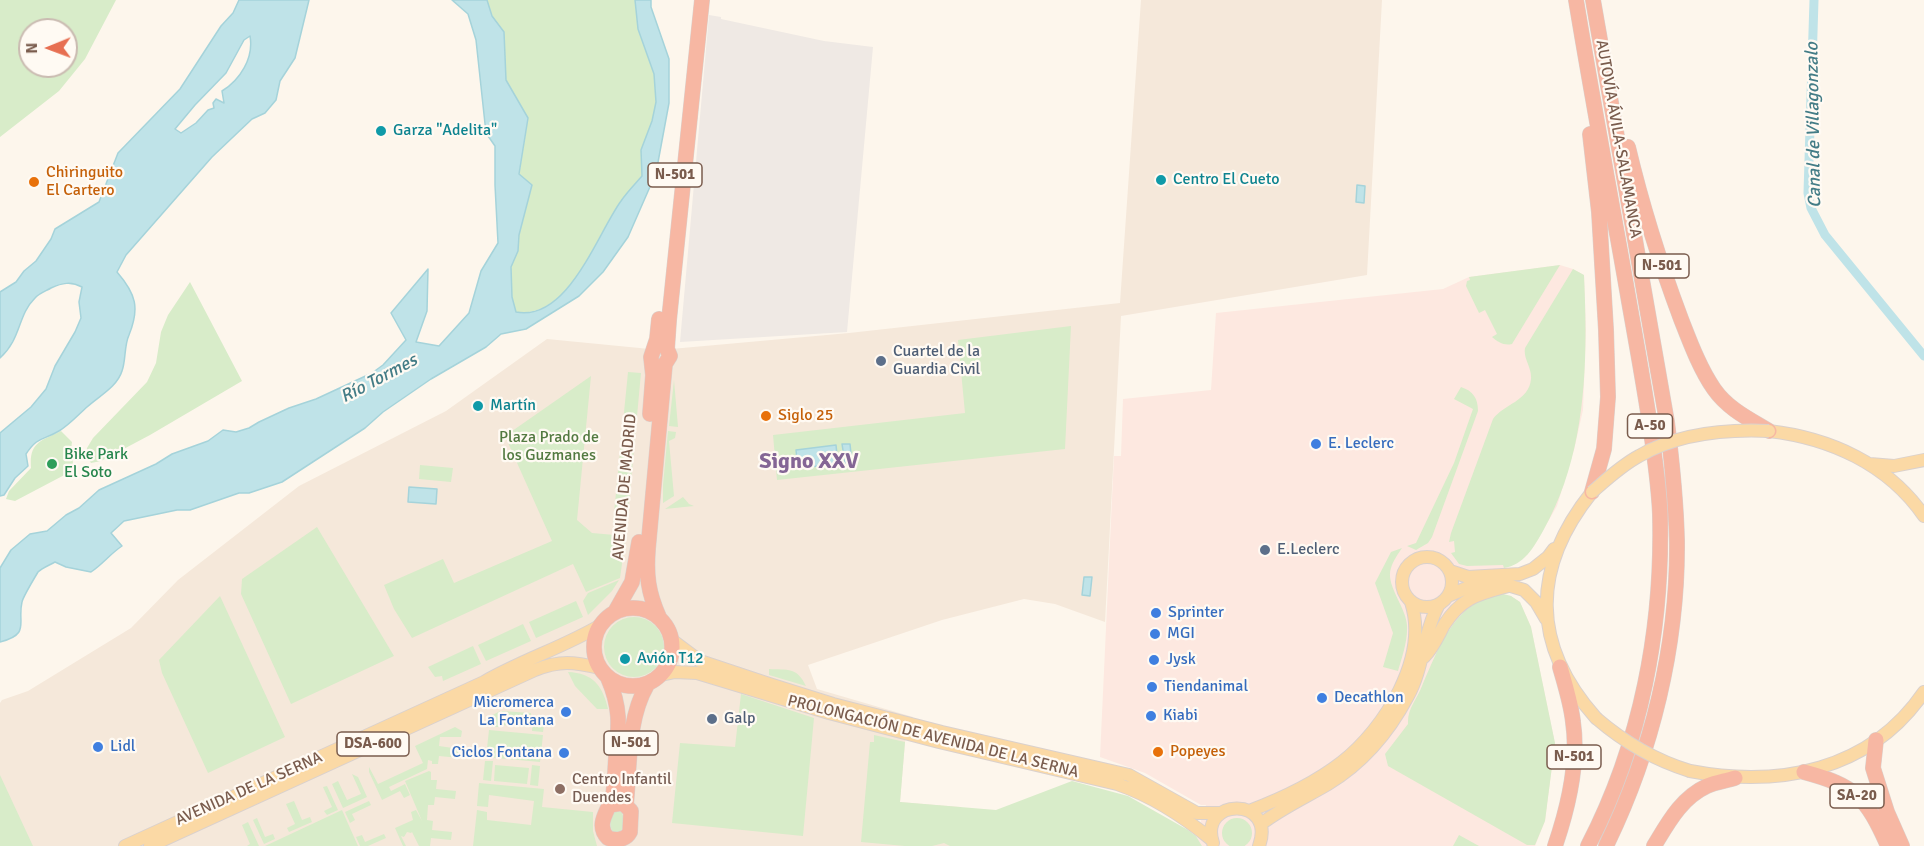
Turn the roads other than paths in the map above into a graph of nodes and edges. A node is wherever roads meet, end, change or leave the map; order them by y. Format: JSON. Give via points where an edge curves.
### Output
{"nodes":[{"id":1,"x":694,"y":0,"type":"edge"},
{"id":2,"x":702,"y":0,"type":"edge"},
{"id":3,"x":1576,"y":0,"type":"edge"},
{"id":4,"x":1593,"y":0,"type":"edge"},
{"id":5,"x":1583,"y":42,"type":"junction"},
{"id":6,"x":1605,"y":71,"type":"junction"},
{"id":7,"x":659,"y":356,"type":"junction"},
{"id":8,"x":1769,"y":431,"type":"junction"},
{"id":9,"x":1924,"y":460,"type":"edge"},
{"id":10,"x":1869,"y":464,"type":"junction"},
{"id":11,"x":1592,"y":492,"type":"junction"},
{"id":12,"x":1924,"y":516,"type":"edge"},
{"id":13,"x":1562,"y":538,"type":"junction"},
{"id":14,"x":1450,"y":571,"type":"junction"},
{"id":15,"x":1508,"y":586,"type":"junction"},
{"id":16,"x":1444,"y":600,"type":"junction"},
{"id":17,"x":1411,"y":602,"type":"junction"},
{"id":18,"x":615,"y":612,"type":"junction"},
{"id":19,"x":659,"y":617,"type":"junction"},
{"id":20,"x":1548,"y":620,"type":"junction"},
{"id":21,"x":601,"y":625,"type":"junction"},
{"id":22,"x":672,"y":640,"type":"junction"},
{"id":23,"x":1421,"y":661,"type":"junction"},
{"id":24,"x":1560,"y":667,"type":"junction"},
{"id":25,"x":604,"y":673,"type":"junction"},
{"id":26,"x":661,"y":675,"type":"junction"},
{"id":27,"x":647,"y":684,"type":"junction"},
{"id":28,"x":1924,"y":692,"type":"edge"},
{"id":29,"x":1876,"y":740,"type":"junction"},
{"id":30,"x":1804,"y":772,"type":"junction"},
{"id":31,"x":1102,"y":774,"type":"junction"},
{"id":32,"x":1735,"y":778,"type":"junction"},
{"id":33,"x":610,"y":805,"type":"junction"},
{"id":34,"x":626,"y":805,"type":"junction"},
{"id":35,"x":1249,"y":811,"type":"junction"},
{"id":36,"x":1220,"y":813,"type":"junction"},
{"id":37,"x":1261,"y":824,"type":"junction"},
{"id":38,"x":608,"y":842,"type":"edge"},
{"id":39,"x":623,"y":842,"type":"edge"},
{"id":40,"x":1213,"y":843,"type":"edge"},
{"id":41,"x":125,"y":846,"type":"edge"},
{"id":42,"x":150,"y":846,"type":"edge"},
{"id":43,"x":1259,"y":846,"type":"edge"},
{"id":44,"x":1555,"y":846,"type":"edge"},
{"id":45,"x":1588,"y":846,"type":"edge"},
{"id":46,"x":1606,"y":846,"type":"edge"},
{"id":47,"x":1654,"y":846,"type":"edge"},
{"id":48,"x":1888,"y":846,"type":"edge"},
{"id":49,"x":1902,"y":846,"type":"edge"}],
"edges":[{"from":1,"to":7,"type":"highway","name":"AVENIDA DE MADRID","number":"N-501","via":[[658,329]]},
{"from":2,"to":7,"type":"highway","name":"AVENIDA DE MADRID","number":"N-501"},
{"from":3,"to":5,"type":"highway","name":"AUTOVÍA ÁVILA-SALAMANCA","number":"A-50"},
{"from":4,"to":6,"type":"highway","name":"AUTOVÍA ÁVILA-SALAMANCA","number":"A-50"},
{"from":5,"to":11,"type":"highway","via":[[1583,86],[1599,212],[1608,397],[1604,449]]},
{"from":5,"to":45,"type":"highway","name":"AUTOVÍA ÁVILA-SALAMANCA","number":"A-50","via":[[1648,414],[1660,512],[1656,627],[1646,682],[1618,778]]},
{"from":6,"to":8,"type":"highway","number":"N-501","via":[[1621,118],[1640,199],[1689,339],[1714,389],[1735,410]]},
{"from":6,"to":46,"type":"highway","name":"AUTOVÍA ÁVILA-SALAMANCA","number":"A-50","via":[[1667,422],[1677,544],[1672,627],[1663,681],[1635,780]]},
{"from":7,"to":18,"type":"highway","name":"AVENIDA DE MADRID","number":"N-501","via":[[653,375],[635,568],[630,588]]},
{"from":7,"to":19,"type":"highway","name":"AVENIDA DE MADRID","number":"N-501","via":[[646,573]]},
{"from":8,"to":10,"type":"main road","via":[[1822,441]]},
{"from":8,"to":11,"type":"main road","bridge":true,"via":[[1722,431],[1686,437],[1640,456]]},
{"from":9,"to":10,"type":"main road","via":[[1894,466]]},
{"from":10,"to":12,"type":"main road","via":[[1893,480]]},
{"from":11,"to":13,"type":"main road"},
{"from":13,"to":14,"type":"main road","via":[[1533,570],[1520,574],[1468,577]]},
{"from":13,"to":20,"type":"main road","via":[[1551,567]]},
{"from":14,"to":16,"type":"main road","via":[[1452,579]]},
{"from":14,"to":17,"type":"main road","via":[[1438,559],[1420,557],[1412,561],[1401,577],[1401,586]]},
{"from":15,"to":16,"type":"main road","via":[[1473,585]]},
{"from":15,"to":20,"type":"main road","via":[[1524,590]]},
{"from":15,"to":23,"type":"main road","via":[[1483,592],[1463,603],[1449,617]]},
{"from":16,"to":17,"type":"main road","via":[[1424,608]]},
{"from":16,"to":23,"type":"main road","via":[[1428,629]]},
{"from":17,"to":35,"type":"main road","via":[[1415,634],[1407,674],[1363,744],[1322,775]]},
{"from":18,"to":19,"type":"highway","via":[[638,608]]},
{"from":18,"to":21,"type":"highway","number":"N-501"},
{"from":19,"to":22,"type":"highway","number":"N-501"},
{"from":20,"to":24,"type":"main road"},
{"from":21,"to":25,"type":"highway","number":"N-501","via":[[594,646],[595,658]]},
{"from":21,"to":41,"type":"main road","name":"AVENIDA DE LA SERNA","number":"DSA-600","via":[[479,685]]},
{"from":22,"to":26,"type":"highway","via":[[669,665]]},
{"from":22,"to":31,"type":"main road","name":"PROLONGACIÓN DE AVENIDA DE LA SERNA","via":[[700,661],[833,704]]},
{"from":23,"to":37,"type":"main road","via":[[1409,694],[1373,747],[1329,783]]},
{"from":24,"to":32,"type":"main road","bridge":true,"via":[[1596,718],[1632,747],[1690,771]]},
{"from":24,"to":44,"type":"highway","number":"N-501","via":[[1575,743]]},
{"from":25,"to":27,"type":"highway","via":[[623,686]]},
{"from":25,"to":33,"type":"highway","number":"N-501","via":[[619,711]]},
{"from":25,"to":42,"type":"main road","name":"AVENIDA DE LA SERNA","number":"DSA-600","via":[[568,662],[549,664]]},
{"from":26,"to":27,"type":"highway"},
{"from":26,"to":31,"type":"main road","name":"PROLONGACIÓN DE AVENIDA DE LA SERNA","via":[[697,673],[939,742]]},
{"from":27,"to":34,"type":"highway","number":"N-501","via":[[638,700],[634,720]]},
{"from":28,"to":29,"type":"main road","via":[[1898,723]]},
{"from":29,"to":30,"type":"main road","via":[[1830,765]]},
{"from":29,"to":49,"type":"highway","number":"SA-20","via":[[1873,768]]},
{"from":30,"to":32,"type":"main road"},
{"from":30,"to":48,"type":"highway","number":"SA-20","via":[[1831,779],[1851,790],[1875,817]]},
{"from":31,"to":36,"type":"main road","via":[[1129,776],[1197,813]]},
{"from":31,"to":40,"type":"main road","via":[[1187,820]]},
{"from":32,"to":47,"type":"highway","via":[[1707,786],[1688,799],[1674,813]]},
{"from":33,"to":34,"type":"highway"},
{"from":33,"to":38,"type":"highway","number":"N-501","via":[[603,821]]},
{"from":34,"to":39,"type":"highway","number":"N-501","via":[[632,818],[630,832]]},
{"from":35,"to":36,"type":"main road","via":[[1237,807]]},
{"from":35,"to":37,"type":"main road"},
{"from":36,"to":40,"type":"main road","via":[[1211,830]]},
{"from":37,"to":43,"type":"main road"},
{"from":38,"to":39,"type":"highway","number":"N-501"}]}
